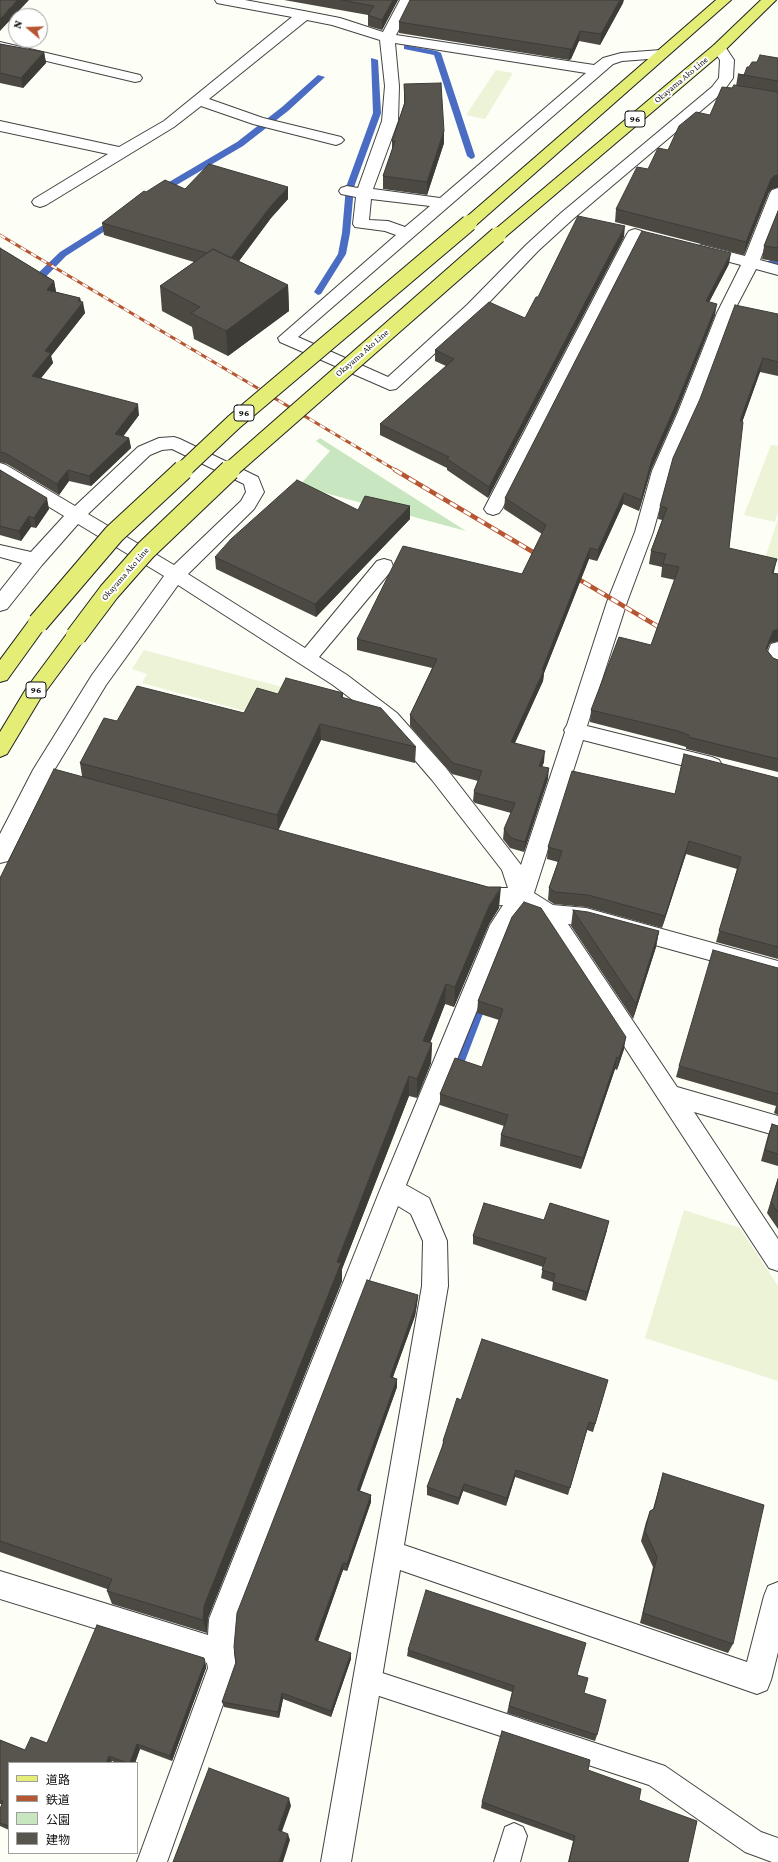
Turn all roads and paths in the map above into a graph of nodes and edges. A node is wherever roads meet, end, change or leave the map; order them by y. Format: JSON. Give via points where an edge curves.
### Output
{"nodes":[{"id":1,"x":222,"y":0,"type":"edge"},
{"id":2,"x":407,"y":0,"type":"edge"},
{"id":3,"x":724,"y":0,"type":"edge"},
{"id":4,"x":769,"y":0,"type":"edge"},
{"id":5,"x":304,"y":15,"type":"junction"},
{"id":6,"x":387,"y":38,"type":"junction"},
{"id":7,"x":0,"y":46,"type":"edge"},
{"id":8,"x":719,"y":48,"type":"junction"},
{"id":9,"x":661,"y":54,"type":"junction"},
{"id":10,"x":596,"y":70,"type":"junction"},
{"id":11,"x":136,"y":78,"type":"dead end"},
{"id":12,"x":717,"y":90,"type":"junction"},
{"id":13,"x":732,"y":92,"type":"edge"},
{"id":14,"x":198,"y":100,"type":"junction"},
{"id":15,"x":0,"y":126,"type":"edge"},
{"id":16,"x":336,"y":140,"type":"dead end"},
{"id":17,"x":121,"y":152,"type":"junction"},
{"id":18,"x":355,"y":192,"type":"junction"},
{"id":19,"x":778,"y":193,"type":"edge"},
{"id":20,"x":40,"y":202,"type":"dead end"},
{"id":21,"x":444,"y":203,"type":"junction"},
{"id":22,"x":408,"y":234,"type":"junction"},
{"id":23,"x":635,"y":234,"type":"edge"},
{"id":24,"x":689,"y":247,"type":"edge"},
{"id":25,"x":751,"y":262,"type":"junction"},
{"id":26,"x":778,"y":270,"type":"edge"},
{"id":27,"x":0,"y":469,"type":"edge"},
{"id":28,"x":493,"y":509,"type":"dead end"},
{"id":29,"x":75,"y":516,"type":"junction"},
{"id":30,"x":0,"y":551,"type":"edge"},
{"id":31,"x":35,"y":560,"type":"junction"},
{"id":32,"x":384,"y":566,"type":"dead end"},
{"id":33,"x":174,"y":576,"type":"junction"},
{"id":34,"x":0,"y":604,"type":"edge"},
{"id":35,"x":778,"y":649,"type":"edge"},
{"id":36,"x":307,"y":659,"type":"junction"},
{"id":37,"x":778,"y":665,"type":"edge"},
{"id":38,"x":0,"y":675,"type":"edge"},
{"id":39,"x":574,"y":730,"type":"junction"},
{"id":40,"x":0,"y":749,"type":"edge"},
{"id":41,"x":733,"y":770,"type":"edge"},
{"id":42,"x":40,"y":776,"type":"junction"},
{"id":43,"x":94,"y":790,"type":"edge"},
{"id":44,"x":0,"y":855,"type":"edge"},
{"id":45,"x":449,"y":886,"type":"edge"},
{"id":46,"x":522,"y":896,"type":"junction"},
{"id":47,"x":549,"y":913,"type":"junction"},
{"id":48,"x":778,"y":970,"type":"edge"},
{"id":49,"x":669,"y":1095,"type":"junction"},
{"id":50,"x":778,"y":1126,"type":"edge"},
{"id":51,"x":392,"y":1190,"type":"junction"},
{"id":52,"x":778,"y":1260,"type":"edge"},
{"id":53,"x":389,"y":1553,"type":"junction"},
{"id":54,"x":0,"y":1585,"type":"edge"},
{"id":55,"x":778,"y":1596,"type":"edge"},
{"id":56,"x":220,"y":1653,"type":"junction"},
{"id":57,"x":367,"y":1680,"type":"junction"},
{"id":58,"x":514,"y":1836,"type":"dead end"},
{"id":59,"x":778,"y":1851,"type":"edge"},
{"id":60,"x":152,"y":1862,"type":"edge"},
{"id":61,"x":336,"y":1862,"type":"edge"},
{"id":62,"x":507,"y":1862,"type":"edge"}],
"edges":[{"from":1,"to":5,"type":"street"},
{"from":2,"to":6,"type":"street"},
{"from":3,"to":9,"type":"main road","number":"96"},
{"from":4,"to":8,"type":"main road","name":"Okayama Ako Line","number":"96"},
{"from":5,"to":6,"type":"street","via":[[335,21]]},
{"from":5,"to":14,"type":"street"},
{"from":6,"to":10,"type":"street"},
{"from":6,"to":18,"type":"street","via":[[392,86],[390,121]]},
{"from":7,"to":11,"type":"street"},
{"from":8,"to":12,"type":"street","via":[[728,60],[726,78]]},
{"from":8,"to":40,"type":"main road","name":"Okayama Ako Line","number":"96","bridge":true,"via":[[498,235],[264,439],[188,509],[146,550],[109,592],[33,694]]},
{"from":9,"to":10,"type":"street","via":[[608,61]]},
{"from":9,"to":38,"type":"main road","number":"96","bridge":true,"via":[[234,422],[114,534],[38,623]]},
{"from":10,"to":21,"type":"street"},
{"from":12,"to":13,"type":"street"},
{"from":12,"to":22,"type":"street","via":[[575,218],[532,248],[473,309],[390,385],[286,338]]},
{"from":14,"to":16,"type":"street","via":[[266,123]]},
{"from":14,"to":17,"type":"street","via":[[169,124]]},
{"from":15,"to":17,"type":"street"},
{"from":17,"to":20,"type":"street"},
{"from":18,"to":21,"type":"street"},
{"from":18,"to":22,"type":"street","via":[[361,224],[388,226]]},
{"from":19,"to":25,"type":"street"},
{"from":21,"to":22,"type":"street"},
{"from":23,"to":28,"type":"street"},
{"from":24,"to":25,"type":"street"},
{"from":25,"to":26,"type":"street"},
{"from":25,"to":39,"type":"street","via":[[725,313],[687,412],[660,470],[644,532],[616,602]]},
{"from":27,"to":29,"type":"street"},
{"from":29,"to":31,"type":"street"},
{"from":29,"to":33,"type":"street"},
{"from":29,"to":33,"type":"street","via":[[144,451],[159,444],[174,443],[252,481],[255,492],[248,505]]},
{"from":30,"to":31,"type":"street"},
{"from":31,"to":34,"type":"street"},
{"from":32,"to":36,"type":"street"},
{"from":33,"to":36,"type":"street","via":[[189,583]]},
{"from":33,"to":42,"type":"street","via":[[99,680]]},
{"from":35,"to":37,"type":"street","via":[[774,662]]},
{"from":36,"to":46,"type":"street","via":[[340,680],[390,718],[439,774],[512,866]]},
{"from":39,"to":41,"type":"street"},
{"from":39,"to":46,"type":"street"},
{"from":42,"to":43,"type":"street"},
{"from":42,"to":44,"type":"street"},
{"from":45,"to":46,"type":"street","via":[[487,897]]},
{"from":46,"to":47,"type":"street"},
{"from":46,"to":51,"type":"street","via":[[501,925]]},
{"from":47,"to":48,"type":"street","via":[[586,917]]},
{"from":47,"to":49,"type":"street"},
{"from":49,"to":50,"type":"street"},
{"from":49,"to":52,"type":"street"},
{"from":51,"to":53,"type":"street","via":[[420,1206],[435,1241],[435,1286]]},
{"from":51,"to":56,"type":"street","via":[[223,1619]]},
{"from":53,"to":55,"type":"street","via":[[757,1680]]},
{"from":53,"to":57,"type":"street"},
{"from":54,"to":56,"type":"street"},
{"from":56,"to":60,"type":"street","via":[[222,1668]]},
{"from":57,"to":59,"type":"lane","via":[[656,1775],[754,1843]]},
{"from":57,"to":61,"type":"street"},
{"from":58,"to":62,"type":"lane"}]}
